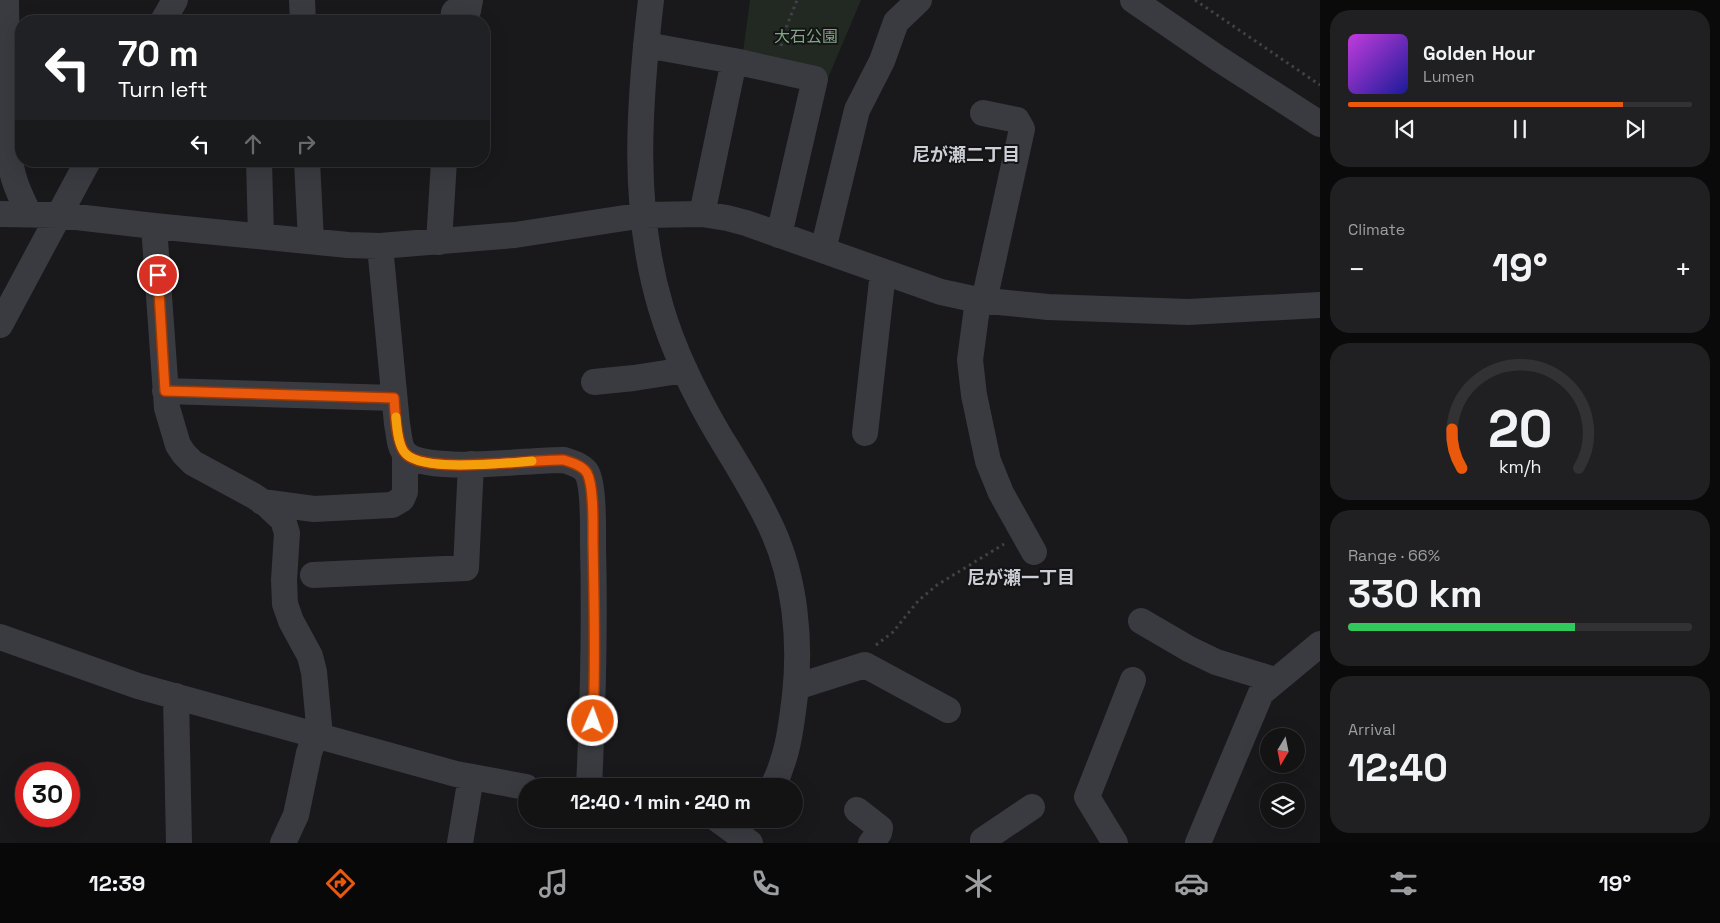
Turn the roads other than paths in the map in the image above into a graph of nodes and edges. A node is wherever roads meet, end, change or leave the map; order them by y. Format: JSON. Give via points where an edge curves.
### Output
{"nodes":[{"id":1,"x":6,"y":0,"type":"edge"},
{"id":2,"x":174,"y":0,"type":"edge"},
{"id":3,"x":302,"y":0,"type":"edge"},
{"id":4,"x":470,"y":0,"type":"edge"},
{"id":5,"x":651,"y":0,"type":"edge"},
{"id":6,"x":919,"y":0,"type":"edge"},
{"id":7,"x":1132,"y":0,"type":"edge"},
{"id":8,"x":166,"y":15,"type":"edge"},
{"id":9,"x":303,"y":15,"type":"edge"},
{"id":10,"x":454,"y":15,"type":"edge"},
{"id":11,"x":646,"y":45,"type":"junction"},
{"id":12,"x":734,"y":62,"type":"junction"},
{"id":13,"x":983,"y":113,"type":"dead end"},
{"id":14,"x":1320,"y":124,"type":"edge"},
{"id":15,"x":85,"y":167,"type":"edge"},
{"id":16,"x":259,"y":167,"type":"edge"},
{"id":17,"x":307,"y":167,"type":"edge"},
{"id":18,"x":444,"y":167,"type":"edge"},
{"id":19,"x":0,"y":214,"type":"edge"},
{"id":20,"x":29,"y":214,"type":"junction"},
{"id":21,"x":702,"y":214,"type":"junction"},
{"id":22,"x":59,"y":215,"type":"junction"},
{"id":23,"x":644,"y":215,"type":"junction"},
{"id":24,"x":154,"y":226,"type":"junction"},
{"id":25,"x":779,"y":234,"type":"junction"},
{"id":26,"x":261,"y":236,"type":"junction"},
{"id":27,"x":311,"y":241,"type":"junction"},
{"id":28,"x":439,"y":242,"type":"junction"},
{"id":29,"x":380,"y":246,"type":"junction"},
{"id":30,"x":823,"y":250,"type":"junction"},
{"id":31,"x":883,"y":272,"type":"junction"},
{"id":32,"x":981,"y":300,"type":"junction"},
{"id":33,"x":1320,"y":305,"type":"edge"},
{"id":34,"x":0,"y":325,"type":"edge"},
{"id":35,"x":686,"y":370,"type":"junction"},
{"id":36,"x":594,"y":382,"type":"dead end"},
{"id":37,"x":165,"y":391,"type":"junction"},
{"id":38,"x":394,"y":398,"type":"junction"},
{"id":39,"x":866,"y":433,"type":"dead end"},
{"id":40,"x":406,"y":454,"type":"junction"},
{"id":41,"x":471,"y":464,"type":"junction"},
{"id":42,"x":262,"y":502,"type":"junction"},
{"id":43,"x":1029,"y":542,"type":"road end"},
{"id":44,"x":313,"y":575,"type":"dead end"},
{"id":45,"x":1141,"y":621,"type":"dead end"},
{"id":46,"x":0,"y":637,"type":"edge"},
{"id":47,"x":1320,"y":644,"type":"edge"},
{"id":48,"x":1133,"y":680,"type":"dead end"},
{"id":49,"x":1275,"y":680,"type":"junction"},
{"id":50,"x":796,"y":688,"type":"junction"},
{"id":51,"x":176,"y":696,"type":"junction"},
{"id":52,"x":948,"y":710,"type":"dead end"},
{"id":53,"x":316,"y":736,"type":"junction"},
{"id":54,"x":471,"y":777,"type":"junction"},
{"id":55,"x":589,"y":778,"type":"edge"},
{"id":56,"x":776,"y":778,"type":"edge"},
{"id":57,"x":518,"y":786,"type":"edge"},
{"id":58,"x":1032,"y":806,"type":"dead end"},
{"id":59,"x":858,"y":810,"type":"dead end"},
{"id":60,"x":179,"y":843,"type":"edge"},
{"id":61,"x":283,"y":843,"type":"edge"},
{"id":62,"x":460,"y":843,"type":"edge"},
{"id":63,"x":871,"y":843,"type":"edge"},
{"id":64,"x":983,"y":843,"type":"edge"},
{"id":65,"x":1115,"y":843,"type":"edge"},
{"id":66,"x":1198,"y":843,"type":"edge"}],
"edges":[{"from":1,"to":20,"type":"street","via":[[10,168]]},
{"from":2,"to":8,"type":"street"},
{"from":3,"to":9,"type":"street"},
{"from":4,"to":10,"type":"street","via":[[468,12],[454,12]]},
{"from":5,"to":11,"type":"street"},
{"from":6,"to":30,"type":"street","via":[[896,22],[882,61],[857,110]]},
{"from":7,"to":14,"type":"street"},
{"from":11,"to":12,"type":"street"},
{"from":11,"to":23,"type":"street","via":[[640,149]]},
{"from":12,"to":21,"type":"street"},
{"from":12,"to":25,"type":"street","via":[[814,79]]},
{"from":13,"to":32,"type":"street","via":[[1018,120],[1022,129]]},
{"from":15,"to":22,"type":"street"},
{"from":16,"to":26,"type":"street"},
{"from":17,"to":27,"type":"street"},
{"from":18,"to":28,"type":"street"},
{"from":19,"to":20,"type":"street"},
{"from":20,"to":22,"type":"street"},
{"from":21,"to":23,"type":"street"},
{"from":21,"to":25,"type":"street","via":[[737,220]]},
{"from":22,"to":24,"type":"street"},
{"from":22,"to":34,"type":"street"},
{"from":23,"to":28,"type":"street","via":[[515,235]]},
{"from":23,"to":35,"type":"street","via":[[656,291]]},
{"from":24,"to":26,"type":"street"},
{"from":24,"to":37,"type":"street"},
{"from":25,"to":30,"type":"street"},
{"from":26,"to":27,"type":"street"},
{"from":27,"to":29,"type":"street"},
{"from":28,"to":29,"type":"street"},
{"from":29,"to":38,"type":"street"},
{"from":30,"to":31,"type":"street"},
{"from":31,"to":32,"type":"street","via":[[941,292]]},
{"from":31,"to":39,"type":"street"},
{"from":32,"to":33,"type":"street","via":[[1188,312]]},
{"from":32,"to":43,"type":"street","via":[[970,360],[974,395],[988,461],[1001,493]]},
{"from":35,"to":36,"type":"street"},
{"from":35,"to":50,"type":"street","via":[[754,494],[782,554],[796,625]]},
{"from":37,"to":38,"type":"street"},
{"from":37,"to":42,"type":"street","via":[[172,429],[184,454],[203,470]]},
{"from":38,"to":40,"type":"street","via":[[402,450]]},
{"from":40,"to":41,"type":"street","via":[[428,463]]},
{"from":40,"to":42,"type":"street","via":[[405,492],[402,499],[392,505],[314,509]]},
{"from":41,"to":44,"type":"street","via":[[466,568]]},
{"from":41,"to":55,"type":"street","via":[[564,460],[587,474],[592,518],[595,632]]},
{"from":42,"to":53,"type":"street","via":[[279,516],[287,533],[285,604],[312,665],[320,725]]},
{"from":45,"to":49,"type":"street","via":[[1216,662]]},
{"from":46,"to":51,"type":"street","via":[[138,686]]},
{"from":47,"to":49,"type":"street"},
{"from":48,"to":65,"type":"street","via":[[1086,797]]},
{"from":49,"to":66,"type":"street","via":[[1261,693],[1254,706]]},
{"from":50,"to":52,"type":"street","via":[[865,665]]},
{"from":50,"to":56,"type":"street","via":[[786,757]]},
{"from":51,"to":53,"type":"street"},
{"from":51,"to":60,"type":"street"},
{"from":53,"to":54,"type":"street"},
{"from":53,"to":61,"type":"street","via":[[309,753],[296,815]]},
{"from":54,"to":57,"type":"street"},
{"from":54,"to":62,"type":"street"},
{"from":58,"to":64,"type":"street"},
{"from":59,"to":63,"type":"street","via":[[880,828]]}]}
